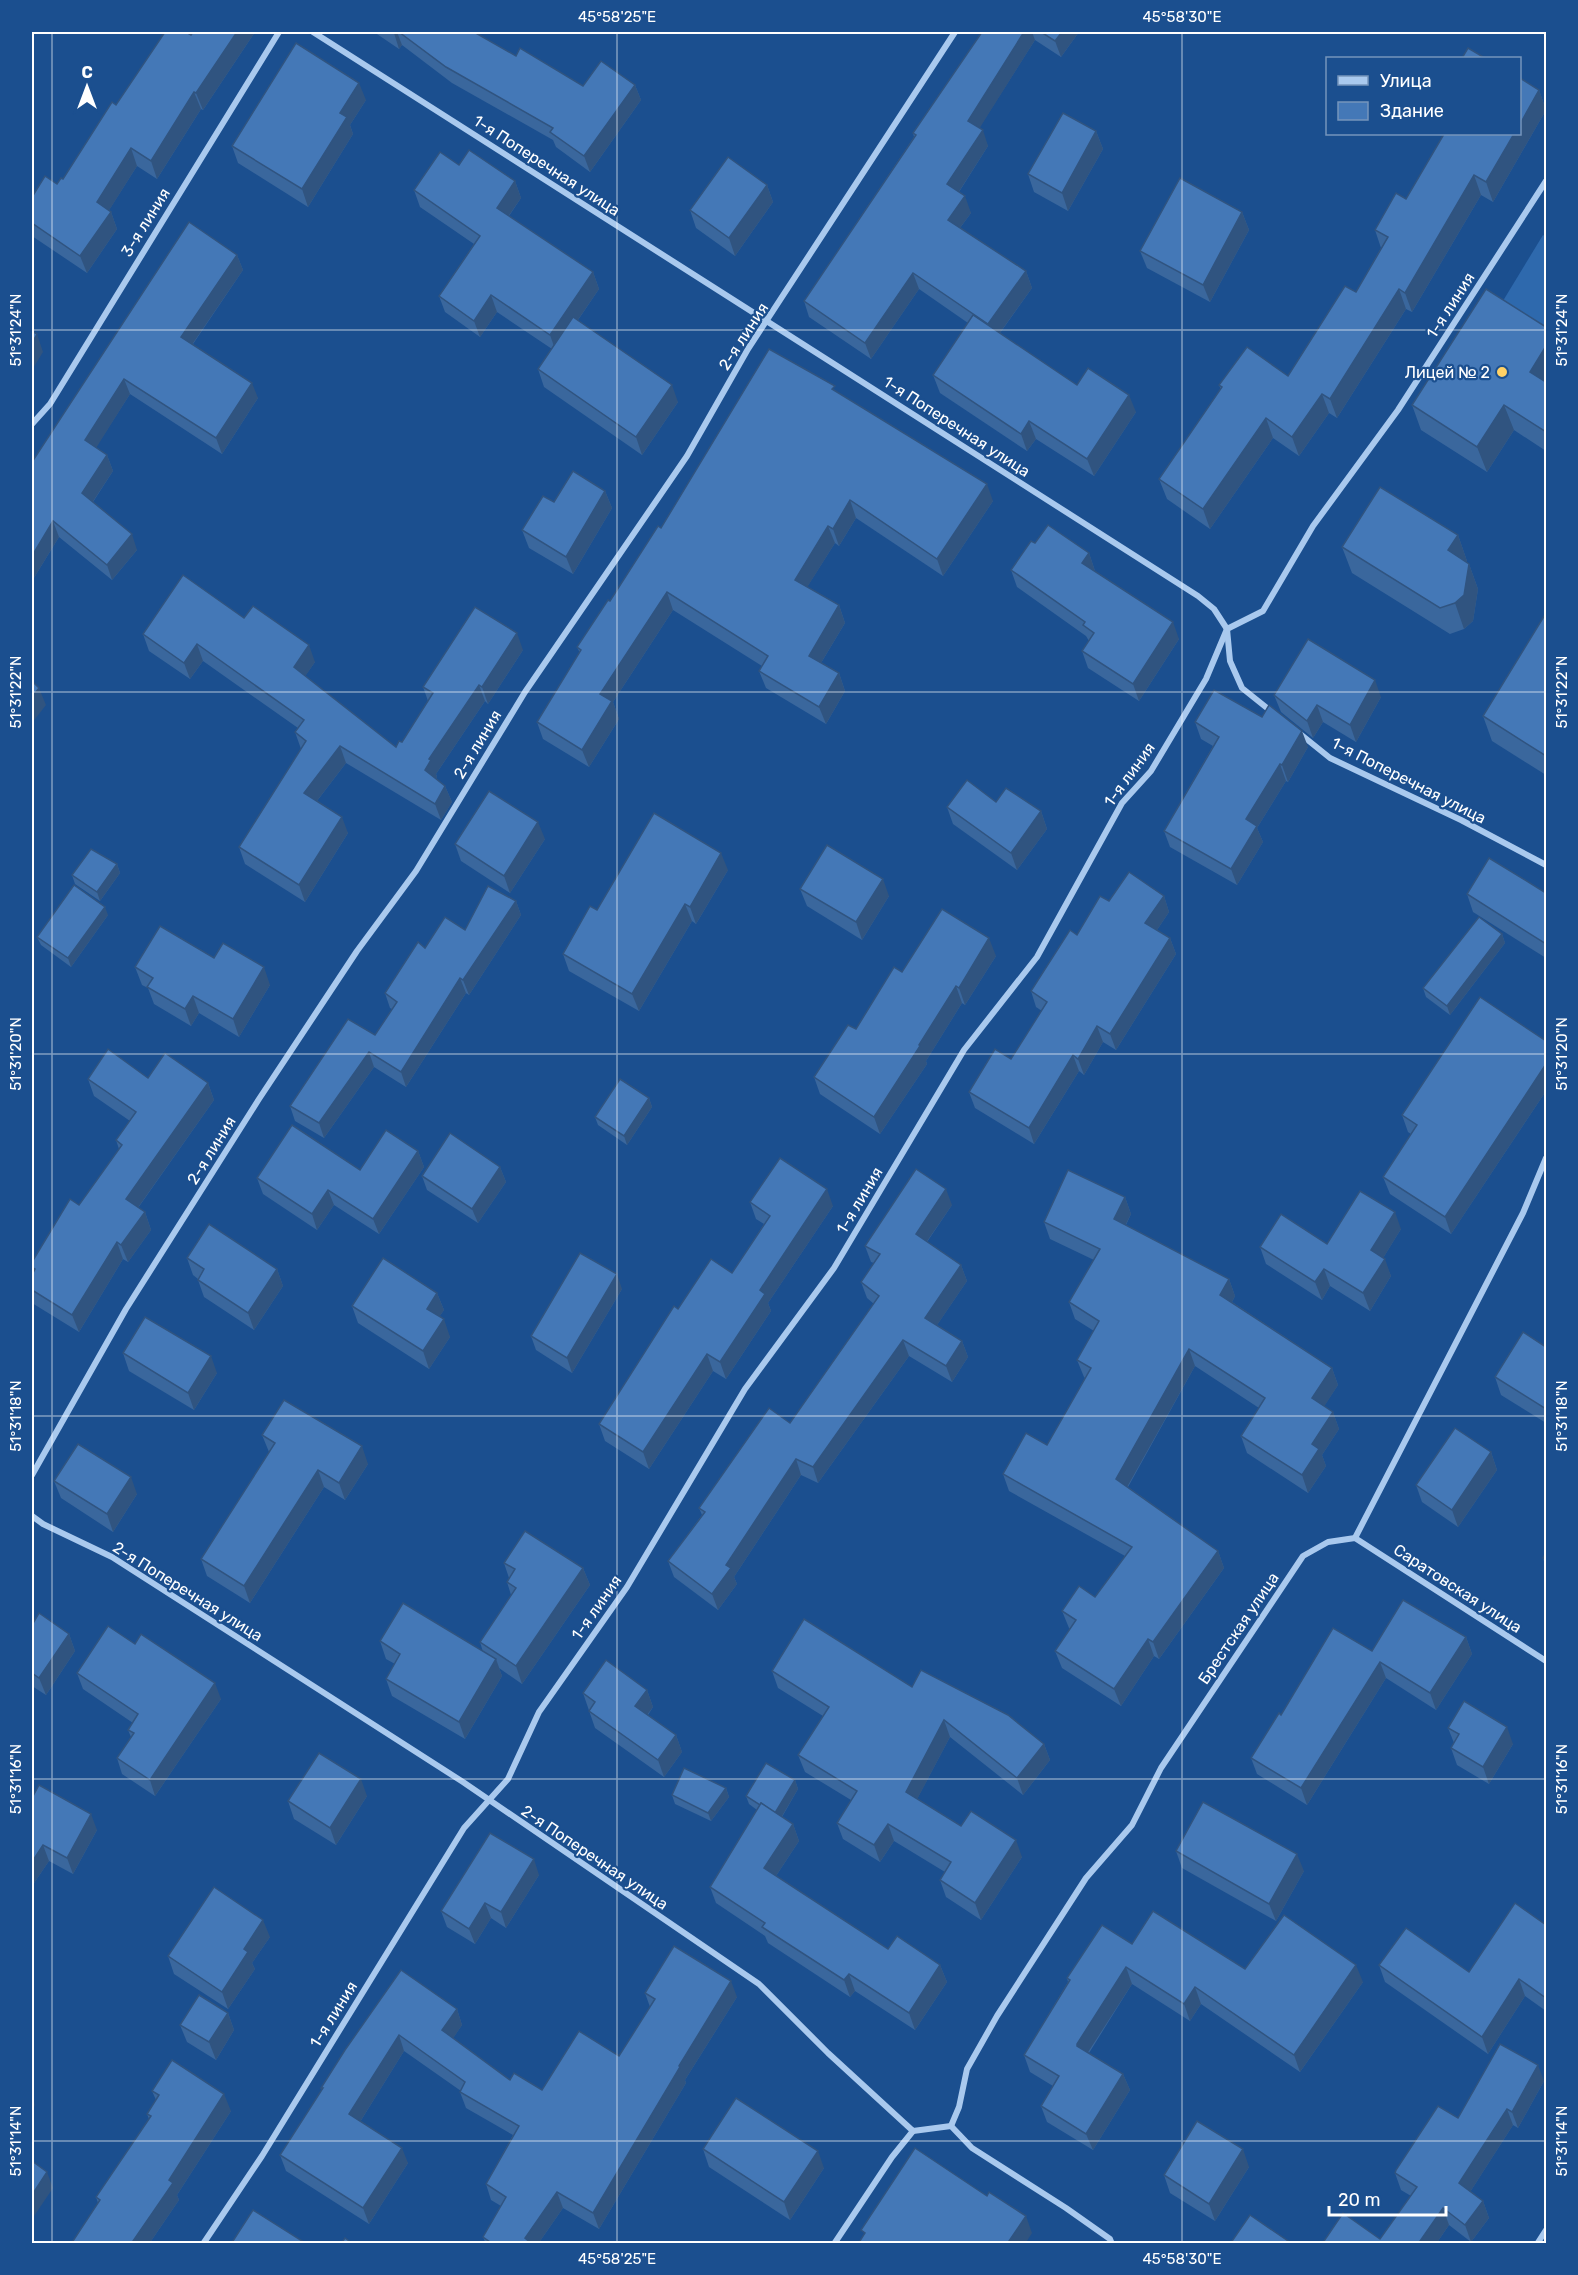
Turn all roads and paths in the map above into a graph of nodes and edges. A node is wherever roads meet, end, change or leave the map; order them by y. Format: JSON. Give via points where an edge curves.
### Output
{"nodes":[{"id":1,"x":279,"y":32,"type":"edge"},
{"id":2,"x":313,"y":32,"type":"edge"},
{"id":3,"x":955,"y":32,"type":"edge"},
{"id":4,"x":1546,"y":181,"type":"edge"},
{"id":5,"x":768,"y":322,"type":"junction"},
{"id":6,"x":32,"y":424,"type":"edge"},
{"id":7,"x":1227,"y":629,"type":"junction"},
{"id":8,"x":1277,"y":716,"type":"edge"},
{"id":9,"x":1295,"y":730,"type":"edge"},
{"id":10,"x":1546,"y":865,"type":"edge"},
{"id":11,"x":1546,"y":1158,"type":"edge"},
{"id":12,"x":32,"y":1475,"type":"edge"},
{"id":13,"x":32,"y":1516,"type":"edge"},
{"id":14,"x":1355,"y":1538,"type":"junction"},
{"id":15,"x":1546,"y":1661,"type":"edge"},
{"id":16,"x":489,"y":1801,"type":"junction"},
{"id":17,"x":951,"y":2126,"type":"junction"},
{"id":18,"x":913,"y":2131,"type":"junction"},
{"id":19,"x":1546,"y":2230,"type":"edge"},
{"id":20,"x":203,"y":2244,"type":"edge"},
{"id":21,"x":834,"y":2244,"type":"edge"},
{"id":22,"x":1112,"y":2244,"type":"edge"},
{"id":23,"x":1537,"y":2244,"type":"edge"}],
"edges":[{"from":1,"to":6,"type":"street","name":"3-я линия","via":[[50,404]]},
{"from":2,"to":5,"type":"street","name":"1-я Поперечная улица"},
{"from":3,"to":5,"type":"street","name":"2-я линия"},
{"from":4,"to":7,"type":"street","name":"1-я линия","via":[[1398,410],[1313,526],[1263,611]]},
{"from":5,"to":7,"type":"street","name":"1-я Поперечная улица","via":[[1198,596],[1214,609]]},
{"from":5,"to":12,"type":"street","name":"2-я линия","via":[[748,349],[687,456],[525,692],[416,870],[259,1099],[126,1309]]},
{"from":7,"to":8,"type":"street","via":[[1230,661],[1242,688]]},
{"from":7,"to":16,"type":"street","name":"1-я линия","via":[[1206,680],[1151,771],[1122,803],[1037,957],[964,1050],[834,1268],[745,1389],[627,1587],[538,1712],[508,1779]]},
{"from":9,"to":10,"type":"street","name":"1-я Поперечная улица","via":[[1330,758]]},
{"from":11,"to":14,"type":"street","via":[[1523,1213]]},
{"from":13,"to":16,"type":"street","name":"2-я Поперечная улица","via":[[112,1557]]},
{"from":14,"to":15,"type":"street","name":"Саратовская улица"},
{"from":14,"to":17,"type":"street","name":"Брестская улица","via":[[1328,1542],[1303,1556],[1161,1768],[1132,1825],[1086,1878],[997,2016],[967,2069]]},
{"from":16,"to":18,"type":"street","name":"2-я Поперечная улица","via":[[759,1984]]},
{"from":16,"to":20,"type":"street","name":"1-я линия","via":[[464,1828],[262,2156]]},
{"from":17,"to":18,"type":"street"},
{"from":17,"to":22,"type":"street","via":[[972,2148],[1066,2208]]},
{"from":18,"to":21,"type":"street"},
{"from":19,"to":23,"type":"street"}]}
